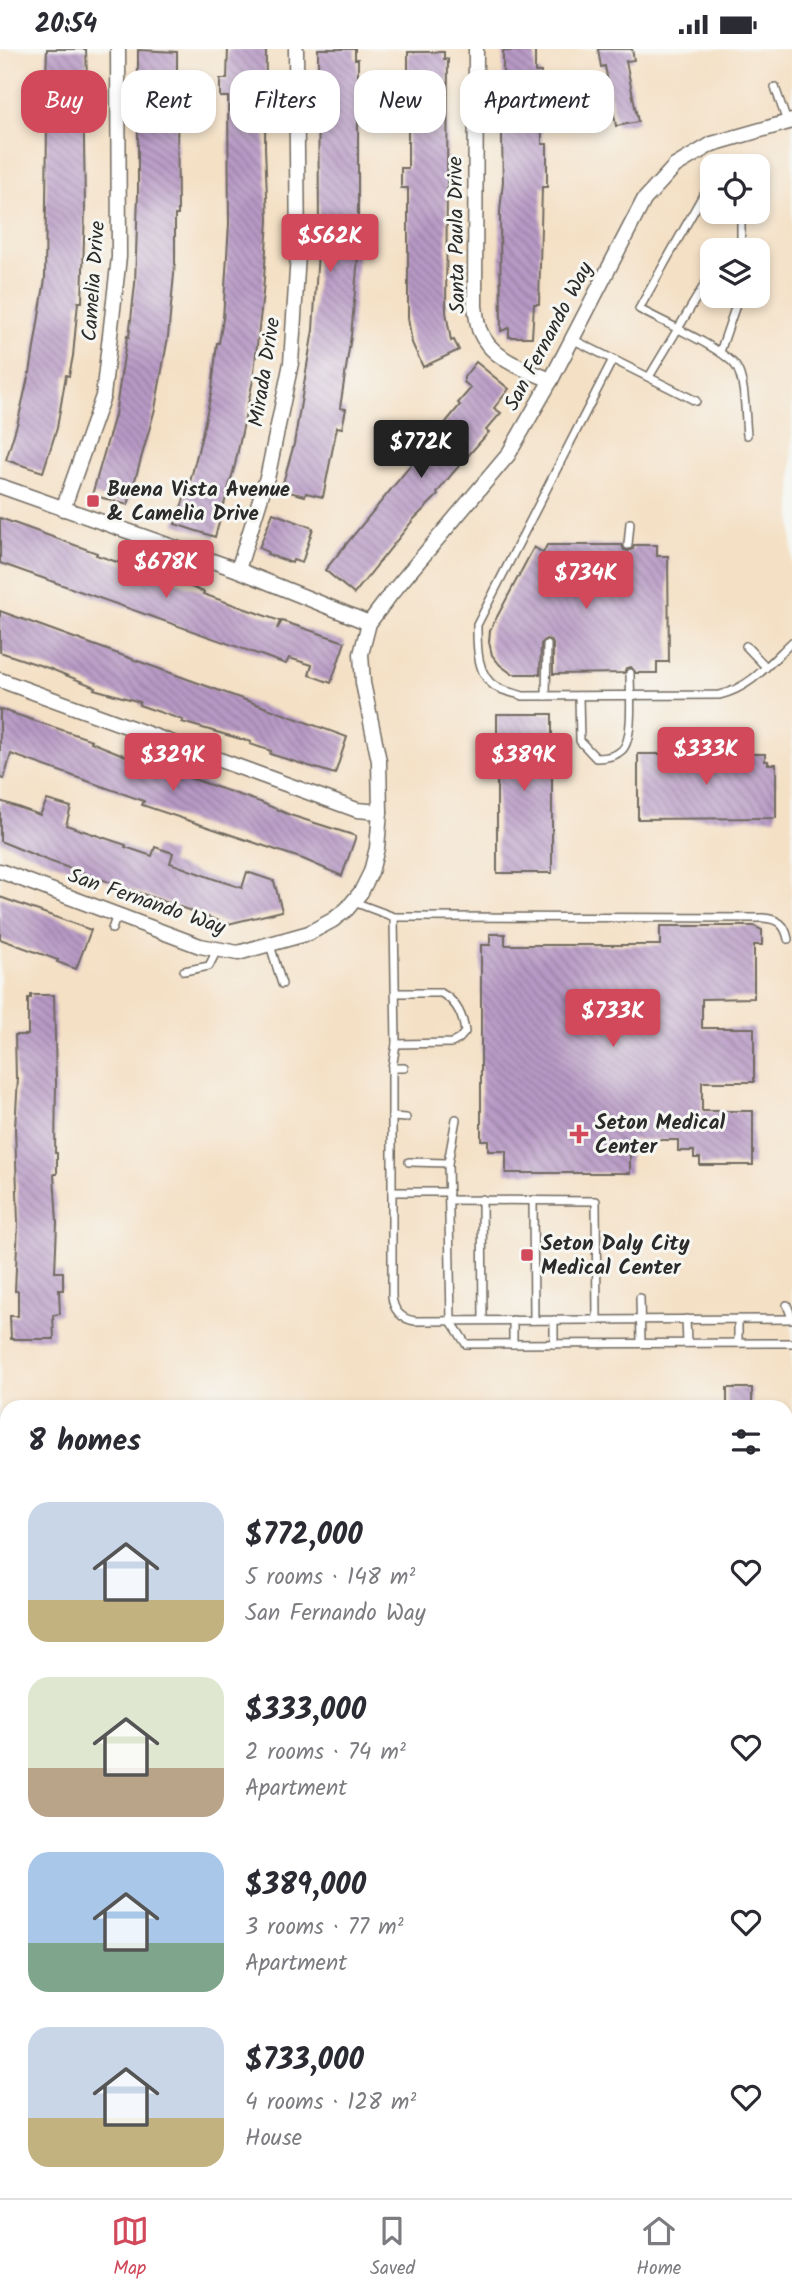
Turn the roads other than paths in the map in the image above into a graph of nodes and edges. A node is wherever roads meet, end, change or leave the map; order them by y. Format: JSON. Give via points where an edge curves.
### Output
{"nodes":[{"id":1,"x":118,"y":49,"type":"edge"},
{"id":2,"x":296,"y":49,"type":"edge"},
{"id":3,"x":476,"y":49,"type":"edge"},
{"id":4,"x":775,"y":87,"type":"dead end"},
{"id":5,"x":790,"y":121,"type":"edge"},
{"id":6,"x":700,"y":200,"type":"edge"},
{"id":7,"x":700,"y":293,"type":"edge"},
{"id":8,"x":735,"y":308,"type":"edge"},
{"id":9,"x":679,"y":331,"type":"junction"},
{"id":10,"x":571,"y":339,"type":"junction"},
{"id":11,"x":720,"y":352,"type":"junction"},
{"id":12,"x":612,"y":361,"type":"junction"},
{"id":13,"x":649,"y":377,"type":"junction"},
{"id":14,"x":551,"y":380,"type":"junction"},
{"id":15,"x":696,"y":401,"type":"dead end"},
{"id":16,"x":747,"y":435,"type":"dead end"},
{"id":17,"x":0,"y":486,"type":"edge"},
{"id":18,"x":62,"y":509,"type":"junction"},
{"id":19,"x":631,"y":523,"type":"dead end"},
{"id":20,"x":628,"y":545,"type":"dead end"},
{"id":21,"x":238,"y":569,"type":"junction"},
{"id":22,"x":369,"y":623,"type":"junction"},
{"id":23,"x":792,"y":642,"type":"edge"},
{"id":24,"x":547,"y":645,"type":"dead end"},
{"id":25,"x":746,"y":646,"type":"dead end"},
{"id":26,"x":766,"y":667,"type":"junction"},
{"id":27,"x":630,"y":673,"type":"dead end"},
{"id":28,"x":0,"y":680,"type":"edge"},
{"id":29,"x":630,"y":695,"type":"junction"},
{"id":30,"x":546,"y":696,"type":"junction"},
{"id":31,"x":579,"y":696,"type":"junction"},
{"id":32,"x":380,"y":812,"type":"junction"},
{"id":33,"x":0,"y":871,"type":"edge"},
{"id":34,"x":354,"y":902,"type":"junction"},
{"id":35,"x":394,"y":917,"type":"junction"},
{"id":36,"x":788,"y":939,"type":"dead end"},
{"id":37,"x":270,"y":945,"type":"junction"},
{"id":38,"x":217,"y":950,"type":"junction"},
{"id":39,"x":184,"y":971,"type":"dead end"},
{"id":40,"x":282,"y":984,"type":"dead end"},
{"id":41,"x":396,"y":993,"type":"junction"},
{"id":42,"x":397,"y":1044,"type":"junction"},
{"id":43,"x":392,"y":1068,"type":"junction"},
{"id":44,"x":404,"y":1068,"type":"dead end"},
{"id":45,"x":392,"y":1117,"type":"junction"},
{"id":46,"x":406,"y":1118,"type":"dead end"},
{"id":47,"x":456,"y":1119,"type":"dead end"},
{"id":48,"x":409,"y":1162,"type":"dead end"},
{"id":49,"x":448,"y":1163,"type":"junction"},
{"id":50,"x":392,"y":1192,"type":"junction"},
{"id":51,"x":449,"y":1196,"type":"junction"},
{"id":52,"x":482,"y":1199,"type":"junction"},
{"id":53,"x":533,"y":1200,"type":"junction"},
{"id":54,"x":640,"y":1298,"type":"dead end"},
{"id":55,"x":787,"y":1305,"type":"dead end"},
{"id":56,"x":792,"y":1318,"type":"edge"},
{"id":57,"x":686,"y":1319,"type":"junction"},
{"id":58,"x":738,"y":1319,"type":"junction"},
{"id":59,"x":483,"y":1320,"type":"junction"},
{"id":60,"x":513,"y":1320,"type":"junction"},
{"id":61,"x":534,"y":1320,"type":"junction"},
{"id":62,"x":554,"y":1320,"type":"junction"},
{"id":63,"x":597,"y":1320,"type":"junction"},
{"id":64,"x":640,"y":1320,"type":"junction"},
{"id":65,"x":451,"y":1321,"type":"junction"},
{"id":66,"x":554,"y":1343,"type":"junction"},
{"id":67,"x":641,"y":1343,"type":"junction"},
{"id":68,"x":687,"y":1343,"type":"junction"},
{"id":69,"x":738,"y":1343,"type":"junction"},
{"id":70,"x":792,"y":1343,"type":"edge"},
{"id":71,"x":513,"y":1344,"type":"junction"}],
"edges":[{"from":1,"to":18,"type":"street","name":"Camelia Drive","via":[[119,257],[105,384]]},
{"from":2,"to":21,"type":"street","name":"Mirada Drive","via":[[298,255],[291,363],[268,474]]},
{"from":3,"to":14,"type":"street","name":"Santa Paula Drive","via":[[475,306],[479,329],[490,347],[512,365]]},
{"from":4,"to":5,"type":"lane"},
{"from":5,"to":10,"type":"street","name":"San Fernando Way","via":[[712,144],[675,166],[644,200]]},
{"from":6,"to":9,"type":"lane","via":[[639,309]]},
{"from":7,"to":9,"type":"lane"},
{"from":8,"to":11,"type":"lane"},
{"from":9,"to":11,"type":"lane"},
{"from":9,"to":13,"type":"lane"},
{"from":10,"to":12,"type":"lane"},
{"from":10,"to":14,"type":"street","name":"San Fernando Way"},
{"from":11,"to":16,"type":"lane","via":[[736,366]]},
{"from":12,"to":13,"type":"lane"},
{"from":12,"to":30,"type":"lane","via":[[477,625],[477,654],[495,687],[523,696]]},
{"from":13,"to":15,"type":"lane"},
{"from":14,"to":22,"type":"street","name":"San Fernando Way","via":[[508,455]]},
{"from":17,"to":18,"type":"street"},
{"from":18,"to":21,"type":"street"},
{"from":19,"to":20,"type":"lane"},
{"from":21,"to":22,"type":"street"},
{"from":22,"to":32,"type":"street","name":"San Fernando Way","via":[[361,654],[379,761]]},
{"from":23,"to":26,"type":"lane"},
{"from":24,"to":30,"type":"lane"},
{"from":25,"to":26,"type":"lane"},
{"from":26,"to":29,"type":"lane","via":[[735,691],[719,695]]},
{"from":27,"to":29,"type":"lane"},
{"from":28,"to":32,"type":"street","via":[[357,810]]},
{"from":29,"to":31,"type":"lane"},
{"from":29,"to":31,"type":"lane","via":[[629,740],[609,758],[596,758],[580,741]]},
{"from":30,"to":31,"type":"lane"},
{"from":32,"to":34,"type":"street","name":"San Fernando Way","via":[[371,873]]},
{"from":33,"to":38,"type":"street","name":"San Fernando Way","via":[[115,922]]},
{"from":34,"to":35,"type":"lane"},
{"from":34,"to":37,"type":"street","name":"San Fernando Way","via":[[323,926]]},
{"from":35,"to":36,"type":"lane","via":[[763,918],[780,922]]},
{"from":35,"to":41,"type":"lane"},
{"from":37,"to":38,"type":"street","name":"San Fernando Way","via":[[238,953]]},
{"from":37,"to":40,"type":"lane"},
{"from":38,"to":39,"type":"lane","via":[[209,966]]},
{"from":41,"to":42,"type":"lane"},
{"from":41,"to":42,"type":"lane","via":[[448,996],[460,1013],[464,1032],[452,1043]]},
{"from":42,"to":43,"type":"lane"},
{"from":43,"to":44,"type":"lane"},
{"from":43,"to":45,"type":"lane"},
{"from":45,"to":46,"type":"lane"},
{"from":45,"to":50,"type":"lane"},
{"from":47,"to":49,"type":"lane"},
{"from":48,"to":49,"type":"lane"},
{"from":49,"to":51,"type":"lane"},
{"from":50,"to":51,"type":"lane"},
{"from":50,"to":65,"type":"lane","via":[[394,1307],[410,1320]]},
{"from":51,"to":52,"type":"lane"},
{"from":51,"to":65,"type":"lane"},
{"from":52,"to":53,"type":"lane"},
{"from":52,"to":59,"type":"lane"},
{"from":53,"to":61,"type":"lane"},
{"from":53,"to":63,"type":"lane","via":[[596,1201]]},
{"from":54,"to":64,"type":"lane"},
{"from":55,"to":56,"type":"lane"},
{"from":56,"to":58,"type":"lane"},
{"from":57,"to":58,"type":"lane"},
{"from":57,"to":64,"type":"lane"},
{"from":57,"to":68,"type":"lane"},
{"from":58,"to":69,"type":"lane"},
{"from":59,"to":60,"type":"lane"},
{"from":59,"to":65,"type":"lane"},
{"from":60,"to":61,"type":"lane"},
{"from":60,"to":71,"type":"lane"},
{"from":61,"to":62,"type":"lane"},
{"from":62,"to":63,"type":"lane"},
{"from":62,"to":66,"type":"lane"},
{"from":63,"to":64,"type":"lane"},
{"from":64,"to":67,"type":"lane"},
{"from":65,"to":71,"type":"lane","via":[[466,1344]]},
{"from":66,"to":67,"type":"lane"},
{"from":66,"to":71,"type":"lane"},
{"from":67,"to":68,"type":"lane"},
{"from":68,"to":69,"type":"lane"},
{"from":69,"to":70,"type":"lane"}]}
